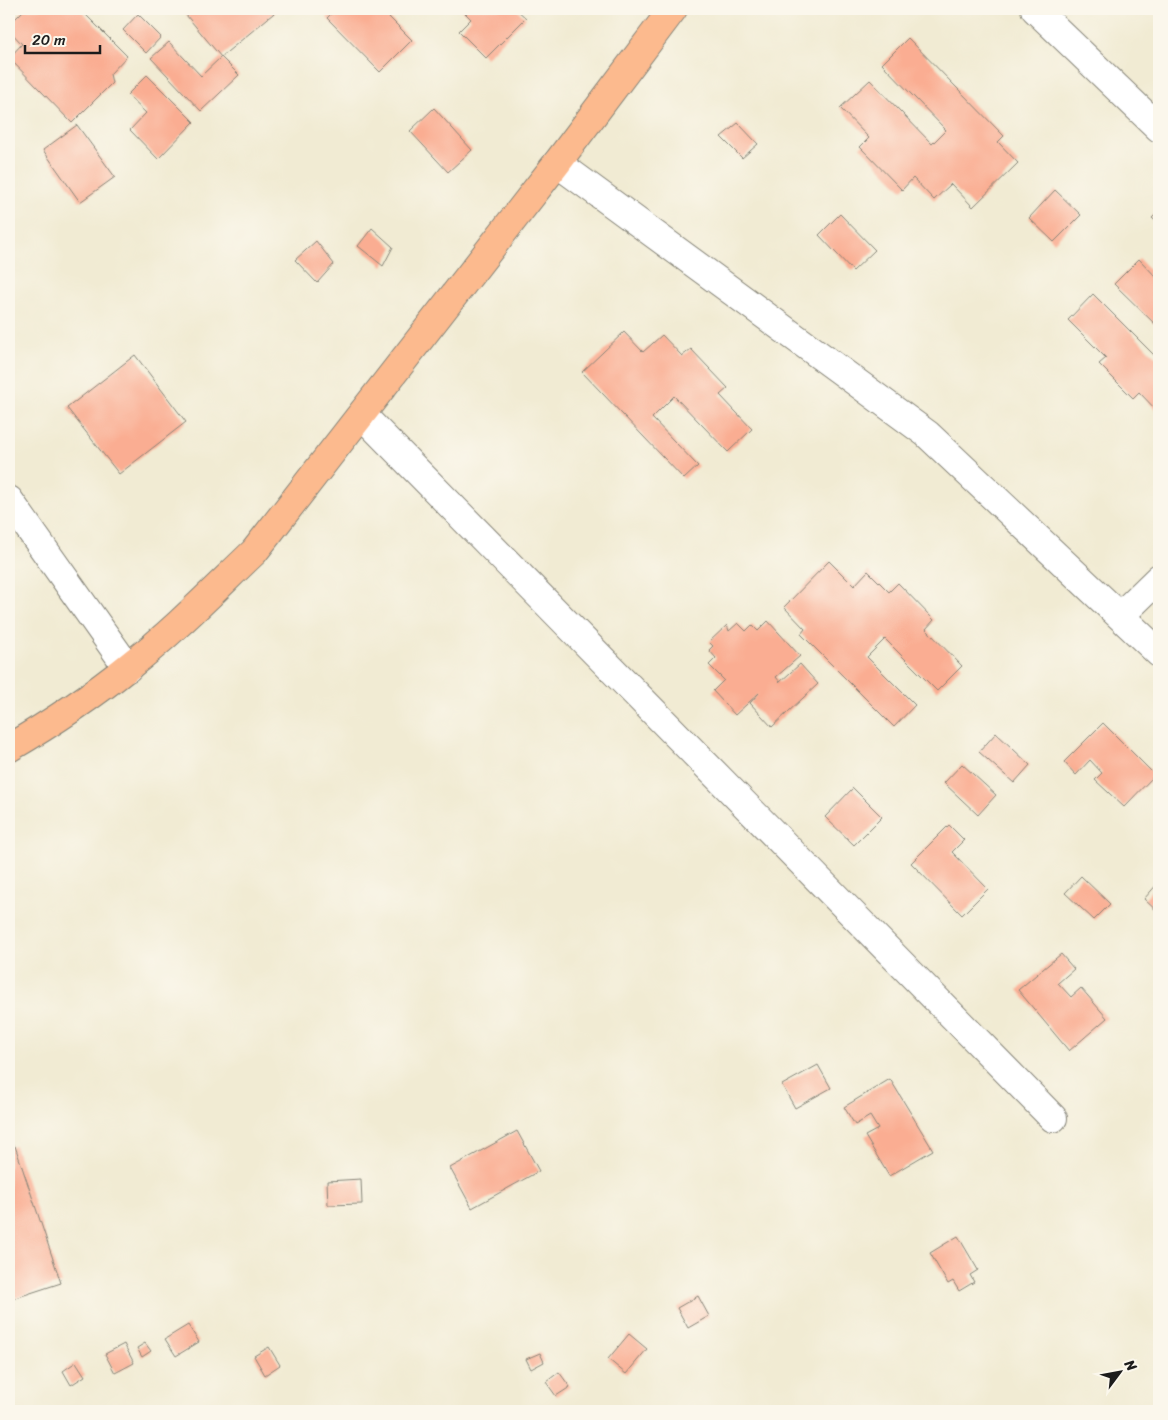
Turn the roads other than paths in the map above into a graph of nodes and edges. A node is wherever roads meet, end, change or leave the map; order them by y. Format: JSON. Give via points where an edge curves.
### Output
{"nodes":[{"id":1,"x":673,"y":9,"type":"edge"},
{"id":2,"x":1035,"y":9,"type":"edge"},
{"id":3,"x":1159,"y":128,"type":"edge"},
{"id":4,"x":557,"y":163,"type":"junction"},
{"id":5,"x":362,"y":415,"type":"junction"},
{"id":6,"x":9,"y":500,"type":"edge"},
{"id":7,"x":1159,"y":578,"type":"edge"},
{"id":8,"x":1120,"y":616,"type":"junction"},
{"id":9,"x":1159,"y":653,"type":"edge"},
{"id":10,"x":128,"y":668,"type":"junction"},
{"id":11,"x":9,"y":748,"type":"edge"},
{"id":12,"x":1054,"y":1118,"type":"dead end"}],
"edges":[{"from":1,"to":4,"type":"main road"},
{"from":2,"to":3,"type":"street"},
{"from":4,"to":5,"type":"main road"},
{"from":4,"to":8,"type":"street","via":[[927,434]]},
{"from":5,"to":10,"type":"main road","via":[[254,552],[198,607]]},
{"from":5,"to":12,"type":"street"},
{"from":6,"to":10,"type":"street"},
{"from":7,"to":8,"type":"street"},
{"from":8,"to":9,"type":"street"},
{"from":10,"to":11,"type":"main road"}]}
